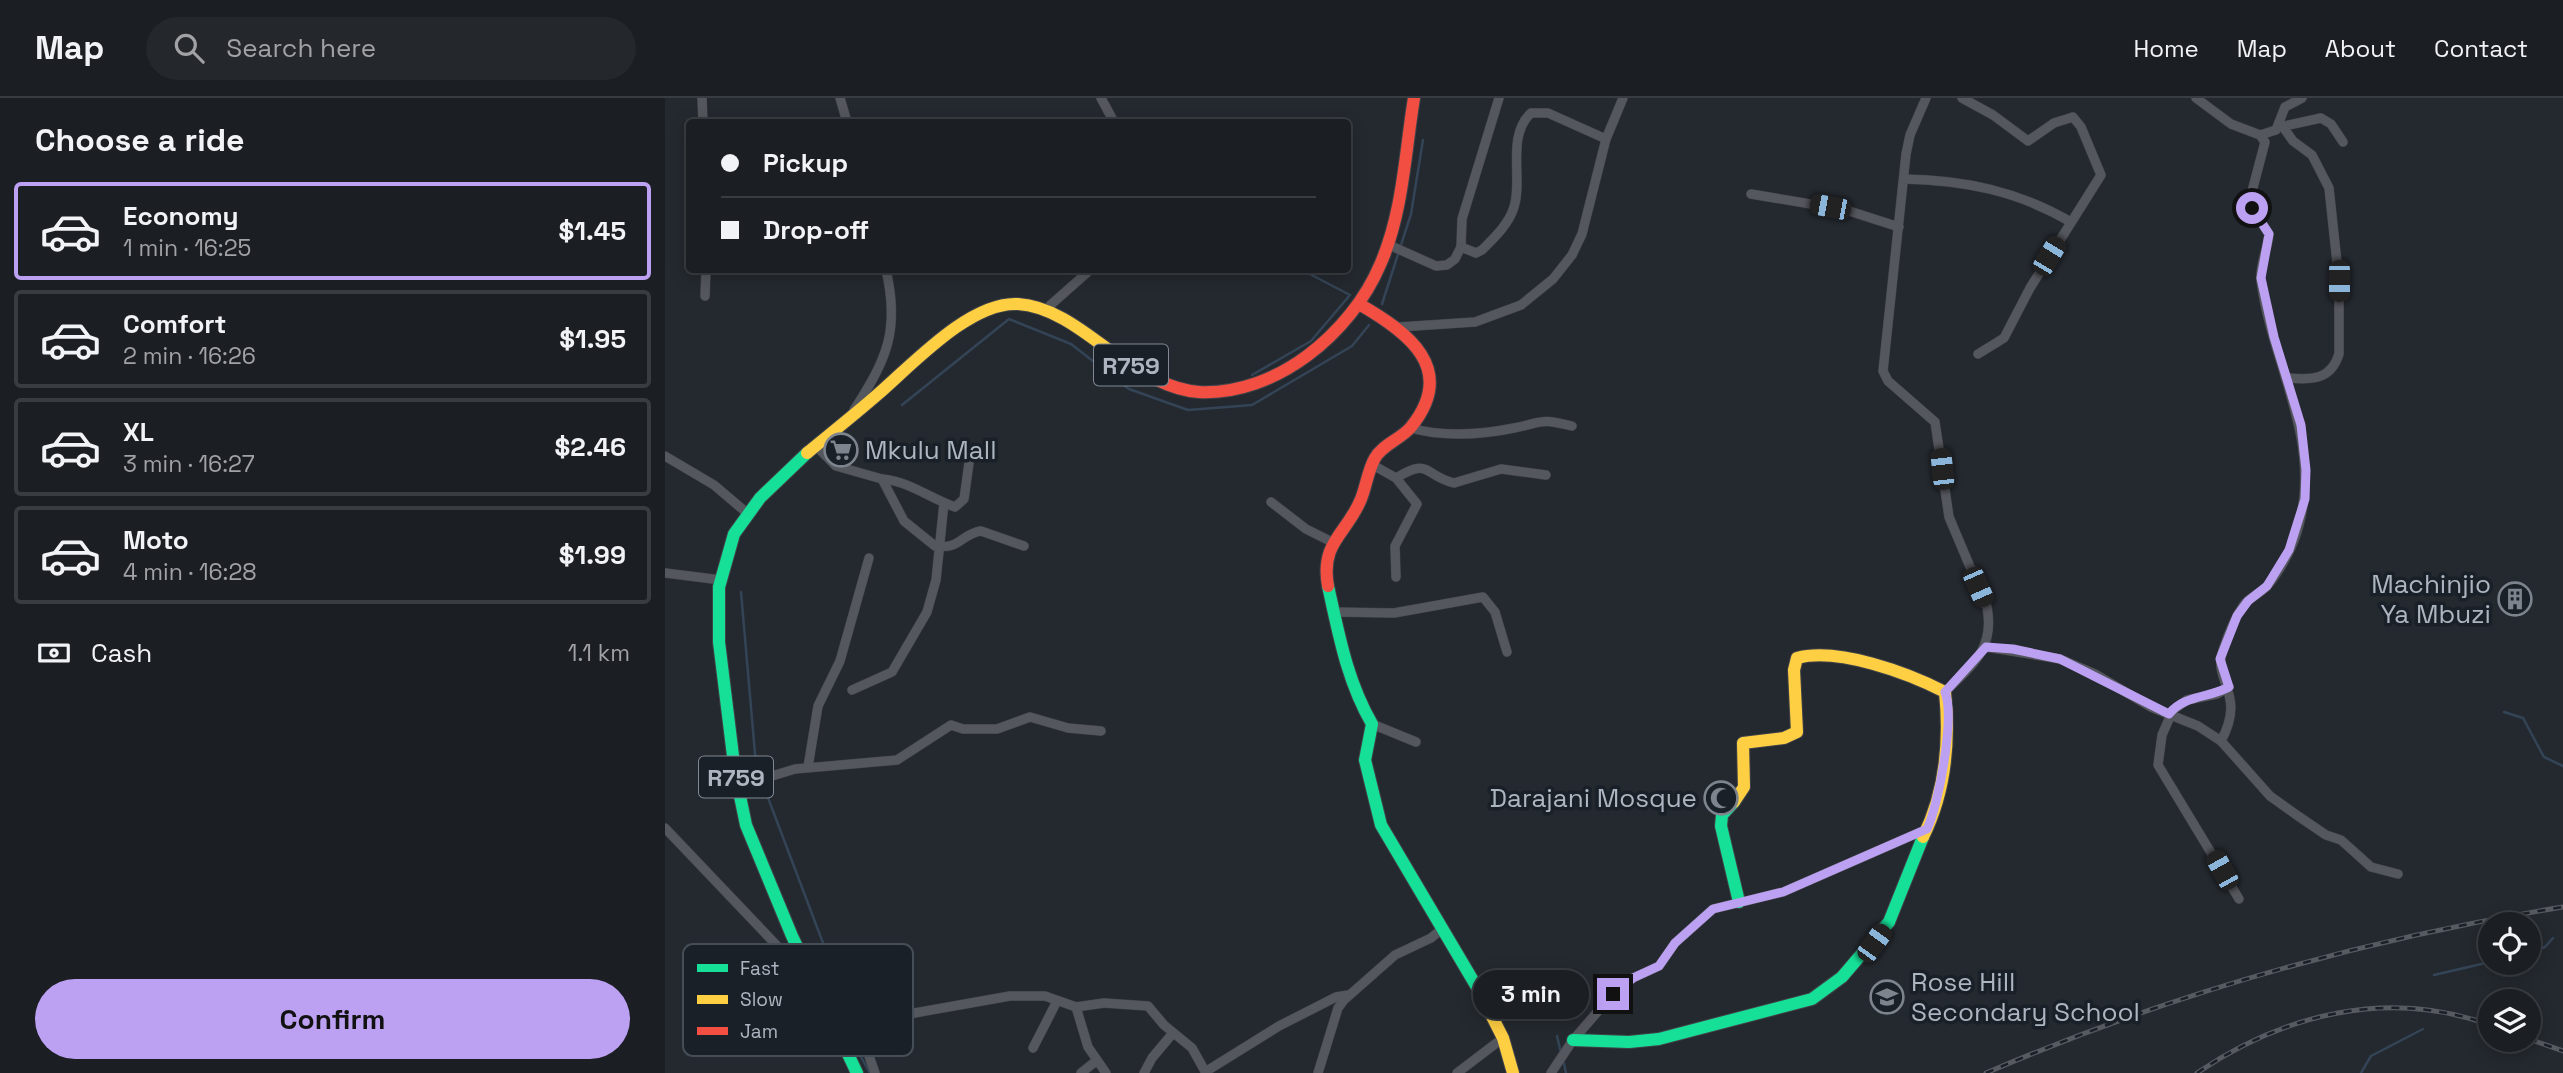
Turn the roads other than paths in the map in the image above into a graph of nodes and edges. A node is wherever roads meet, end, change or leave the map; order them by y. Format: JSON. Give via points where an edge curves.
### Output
{"nodes":[{"id":1,"x":702,"y":98,"type":"edge"},
{"id":2,"x":839,"y":98,"type":"edge"},
{"id":3,"x":1101,"y":98,"type":"edge"},
{"id":4,"x":1414,"y":98,"type":"edge"},
{"id":5,"x":1499,"y":98,"type":"edge"},
{"id":6,"x":1623,"y":98,"type":"edge"},
{"id":7,"x":1926,"y":98,"type":"edge"},
{"id":8,"x":1962,"y":98,"type":"edge"},
{"id":9,"x":2196,"y":98,"type":"edge"},
{"id":10,"x":2302,"y":98,"type":"edge"},
{"id":11,"x":703,"y":119,"type":"edge"},
{"id":12,"x":846,"y":119,"type":"edge"},
{"id":13,"x":1112,"y":119,"type":"edge"},
{"id":14,"x":2281,"y":127,"type":"junction"},
{"id":15,"x":2260,"y":135,"type":"junction"},
{"id":16,"x":1606,"y":139,"type":"junction"},
{"id":17,"x":2343,"y":142,"type":"dead end"},
{"id":18,"x":1904,"y":179,"type":"junction"},
{"id":19,"x":1751,"y":194,"type":"dead end"},
{"id":20,"x":2071,"y":222,"type":"junction"},
{"id":21,"x":1899,"y":227,"type":"junction"},
{"id":22,"x":1387,"y":244,"type":"junction"},
{"id":23,"x":1461,"y":247,"type":"junction"},
{"id":24,"x":706,"y":273,"type":"edge"},
{"id":25,"x":887,"y":273,"type":"edge"},
{"id":26,"x":1087,"y":273,"type":"edge"},
{"id":27,"x":705,"y":296,"type":"dead end"},
{"id":28,"x":1359,"y":304,"type":"junction"},
{"id":29,"x":1046,"y":309,"type":"junction"},
{"id":30,"x":1399,"y":327,"type":"junction"},
{"id":31,"x":1979,"y":354,"type":"dead end"},
{"id":32,"x":2288,"y":378,"type":"junction"},
{"id":33,"x":845,"y":423,"type":"junction"},
{"id":34,"x":1572,"y":426,"type":"dead end"},
{"id":35,"x":1410,"y":428,"type":"junction"},
{"id":36,"x":817,"y":447,"type":"junction"},
{"id":37,"x":665,"y":456,"type":"edge"},
{"id":38,"x":969,"y":463,"type":"dead end"},
{"id":39,"x":1371,"y":464,"type":"junction"},
{"id":40,"x":1546,"y":475,"type":"dead end"},
{"id":41,"x":1396,"y":478,"type":"junction"},
{"id":42,"x":882,"y":479,"type":"junction"},
{"id":43,"x":1271,"y":502,"type":"dead end"},
{"id":44,"x":944,"y":503,"type":"junction"},
{"id":45,"x":747,"y":513,"type":"junction"},
{"id":46,"x":1332,"y":542,"type":"junction"},
{"id":47,"x":1024,"y":546,"type":"dead end"},
{"id":48,"x":940,"y":547,"type":"junction"},
{"id":49,"x":869,"y":558,"type":"dead end"},
{"id":50,"x":665,"y":573,"type":"edge"},
{"id":51,"x":1396,"y":577,"type":"dead end"},
{"id":52,"x":721,"y":580,"type":"junction"},
{"id":53,"x":1334,"y":612,"type":"junction"},
{"id":54,"x":1986,"y":647,"type":"junction"},
{"id":55,"x":1507,"y":652,"type":"dead end"},
{"id":56,"x":2229,"y":687,"type":"junction"},
{"id":57,"x":852,"y":690,"type":"dead end"},
{"id":58,"x":1945,"y":692,"type":"junction"},
{"id":59,"x":2169,"y":714,"type":"junction"},
{"id":60,"x":1372,"y":724,"type":"junction"},
{"id":61,"x":1101,"y":731,"type":"dead end"},
{"id":62,"x":2221,"y":741,"type":"junction"},
{"id":63,"x":1416,"y":742,"type":"dead end"},
{"id":64,"x":808,"y":767,"type":"junction"},
{"id":65,"x":739,"y":786,"type":"junction"},
{"id":66,"x":665,"y":828,"type":"edge"},
{"id":67,"x":1927,"y":829,"type":"junction"},
{"id":68,"x":2398,"y":874,"type":"dead end"},
{"id":69,"x":2239,"y":899,"type":"dead end"},
{"id":70,"x":1739,"y":902,"type":"junction"},
{"id":71,"x":1443,"y":928,"type":"junction"},
{"id":72,"x":775,"y":944,"type":"edge"},
{"id":73,"x":794,"y":944,"type":"edge"},
{"id":74,"x":1348,"y":995,"type":"junction"},
{"id":75,"x":1057,"y":1001,"type":"junction"},
{"id":76,"x":1076,"y":1007,"type":"junction"},
{"id":77,"x":913,"y":1014,"type":"edge"},
{"id":78,"x":1173,"y":1033,"type":"junction"},
{"id":79,"x":1503,"y":1038,"type":"junction"},
{"id":80,"x":1573,"y":1040,"type":"junction"},
{"id":81,"x":1033,"y":1048,"type":"dead end"},
{"id":82,"x":848,"y":1056,"type":"edge"},
{"id":83,"x":869,"y":1056,"type":"edge"},
{"id":84,"x":1096,"y":1060,"type":"junction"},
{"id":85,"x":1206,"y":1072,"type":"edge"},
{"id":86,"x":857,"y":1073,"type":"edge"},
{"id":87,"x":875,"y":1073,"type":"edge"},
{"id":88,"x":1081,"y":1073,"type":"edge"},
{"id":89,"x":1106,"y":1073,"type":"edge"},
{"id":90,"x":1144,"y":1073,"type":"edge"},
{"id":91,"x":1318,"y":1073,"type":"edge"},
{"id":92,"x":1457,"y":1073,"type":"edge"},
{"id":93,"x":1513,"y":1073,"type":"edge"},
{"id":94,"x":1551,"y":1073,"type":"edge"}],
"edges":[{"from":1,"to":11,"type":"street"},
{"from":2,"to":12,"type":"street"},
{"from":3,"to":13,"type":"street"},
{"from":4,"to":22,"type":"street","number":"R759"},
{"from":5,"to":23,"type":"street","via":[[1462,219]]},
{"from":6,"to":16,"type":"street"},
{"from":7,"to":18,"type":"street","via":[[1910,135]]},
{"from":8,"to":20,"type":"street","via":[[2028,141],[2065,118],[2077,120],[2101,175]]},
{"from":9,"to":15,"type":"street","via":[[2231,124]]},
{"from":10,"to":14,"type":"street","via":[[2284,109]]},
{"from":14,"to":15,"type":"street"},
{"from":14,"to":17,"type":"street","via":[[2321,118]]},
{"from":14,"to":32,"type":"street","via":[[2312,155],[2329,188],[2339,281],[2336,364],[2321,377]]},
{"from":15,"to":32,"type":"street","via":[[2265,151],[2250,200],[2269,234],[2261,278]]},
{"from":16,"to":23,"type":"street","via":[[1548,114],[1531,113],[1519,139],[1513,210],[1482,250],[1476,253]]},
{"from":16,"to":30,"type":"street","via":[[1582,234],[1553,279],[1521,305],[1475,322]]},
{"from":18,"to":20,"type":"street","via":[[1975,184],[2038,204]]},
{"from":18,"to":21,"type":"street"},
{"from":19,"to":21,"type":"street","via":[[1846,210]]},
{"from":20,"to":31,"type":"street","via":[[2004,338]]},
{"from":21,"to":54,"type":"street","via":[[1883,371],[1888,381],[1935,422],[1949,517],[1987,607]]},
{"from":22,"to":23,"type":"street","via":[[1436,267],[1451,262]]},
{"from":22,"to":28,"type":"street","number":"R759"},
{"from":24,"to":27,"type":"street"},
{"from":25,"to":33,"type":"street","via":[[892,298],[891,337],[884,361]]},
{"from":26,"to":29,"type":"street"},
{"from":28,"to":29,"type":"street","number":"R759","via":[[1314,350],[1265,379],[1220,392],[1197,392],[1156,379]]},
{"from":28,"to":30,"type":"street"},
{"from":29,"to":33,"type":"street","number":"R759","via":[[1013,303],[981,312]]},
{"from":30,"to":35,"type":"street","via":[[1427,364],[1432,382],[1425,405]]},
{"from":32,"to":56,"type":"street","via":[[2304,440],[2305,499],[2289,550],[2267,586],[2244,605],[2232,628],[2220,659]]},
{"from":33,"to":36,"type":"street","number":"R759"},
{"from":34,"to":35,"type":"street","via":[[1540,420],[1513,428],[1443,435]]},
{"from":35,"to":39,"type":"street"},
{"from":36,"to":42,"type":"street","via":[[836,466]]},
{"from":36,"to":45,"type":"street","number":"R759"},
{"from":37,"to":45,"type":"street","via":[[714,485]]},
{"from":38,"to":44,"type":"street","via":[[961,503],[954,507]]},
{"from":39,"to":41,"type":"street"},
{"from":39,"to":46,"type":"street","via":[[1360,502]]},
{"from":40,"to":41,"type":"street","via":[[1501,469],[1454,483],[1417,467]]},
{"from":41,"to":51,"type":"street","via":[[1416,504],[1395,546]]},
{"from":42,"to":44,"type":"street","via":[[901,482]]},
{"from":42,"to":48,"type":"street","via":[[904,521],[929,544]]},
{"from":43,"to":46,"type":"street"},
{"from":44,"to":48,"type":"street"},
{"from":45,"to":52,"type":"street","number":"R759","via":[[727,548]]},
{"from":46,"to":53,"type":"street","via":[[1326,567]]},
{"from":47,"to":48,"type":"street","via":[[981,531],[955,546]]},
{"from":48,"to":57,"type":"street","via":[[927,612],[894,668]]},
{"from":49,"to":64,"type":"street","via":[[840,661],[818,706]]},
{"from":50,"to":52,"type":"street"},
{"from":52,"to":65,"type":"street","number":"R759","via":[[716,602],[719,649]]},
{"from":53,"to":55,"type":"street","via":[[1394,613],[1483,597],[1495,612]]},
{"from":53,"to":60,"type":"street","via":[[1347,674]]},
{"from":54,"to":58,"type":"street"},
{"from":54,"to":59,"type":"street","via":[[2060,659]]},
{"from":56,"to":59,"type":"street","via":[[2187,700]]},
{"from":56,"to":62,"type":"street","via":[[2232,717]]},
{"from":58,"to":67,"type":"street","via":[[1941,784]]},
{"from":58,"to":70,"type":"street","via":[[1830,655],[1797,658],[1797,732],[1743,743],[1744,789],[1722,815],[1727,860]]},
{"from":59,"to":62,"type":"street"},
{"from":59,"to":69,"type":"street","via":[[2160,746],[2160,771]]},
{"from":60,"to":63,"type":"street"},
{"from":60,"to":71,"type":"street","via":[[1365,760],[1373,804],[1386,835]]},
{"from":61,"to":64,"type":"street","via":[[1067,728],[1030,717],[997,729],[969,730],[951,724],[897,760]]},
{"from":62,"to":68,"type":"street","via":[[2270,796],[2326,835],[2341,840],[2371,867]]},
{"from":64,"to":65,"type":"street"},
{"from":65,"to":73,"type":"street","number":"R759","via":[[756,853]]},
{"from":66,"to":72,"type":"street"},
{"from":67,"to":70,"type":"street","via":[[1793,888]]},
{"from":67,"to":80,"type":"street","via":[[1889,922],[1842,977],[1812,999],[1659,1039]]},
{"from":70,"to":80,"type":"street","via":[[1705,915],[1675,943],[1659,966],[1613,994]]},
{"from":71,"to":74,"type":"street","via":[[1395,956]]},
{"from":71,"to":79,"type":"street"},
{"from":74,"to":85,"type":"street","via":[[1279,1026]]},
{"from":74,"to":91,"type":"street","via":[[1338,1008]]},
{"from":75,"to":76,"type":"street"},
{"from":75,"to":77,"type":"street","via":[[1045,996],[1010,996]]},
{"from":75,"to":81,"type":"street"},
{"from":76,"to":78,"type":"street","via":[[1098,1003],[1148,1006]]},
{"from":76,"to":84,"type":"street"},
{"from":78,"to":85,"type":"street","via":[[1192,1048]]},
{"from":78,"to":90,"type":"street"},
{"from":79,"to":92,"type":"street"},
{"from":79,"to":93,"type":"street"},
{"from":80,"to":94,"type":"street"},
{"from":82,"to":86,"type":"street","number":"R759"},
{"from":83,"to":87,"type":"street"},
{"from":84,"to":88,"type":"street"},
{"from":84,"to":89,"type":"street"}]}
